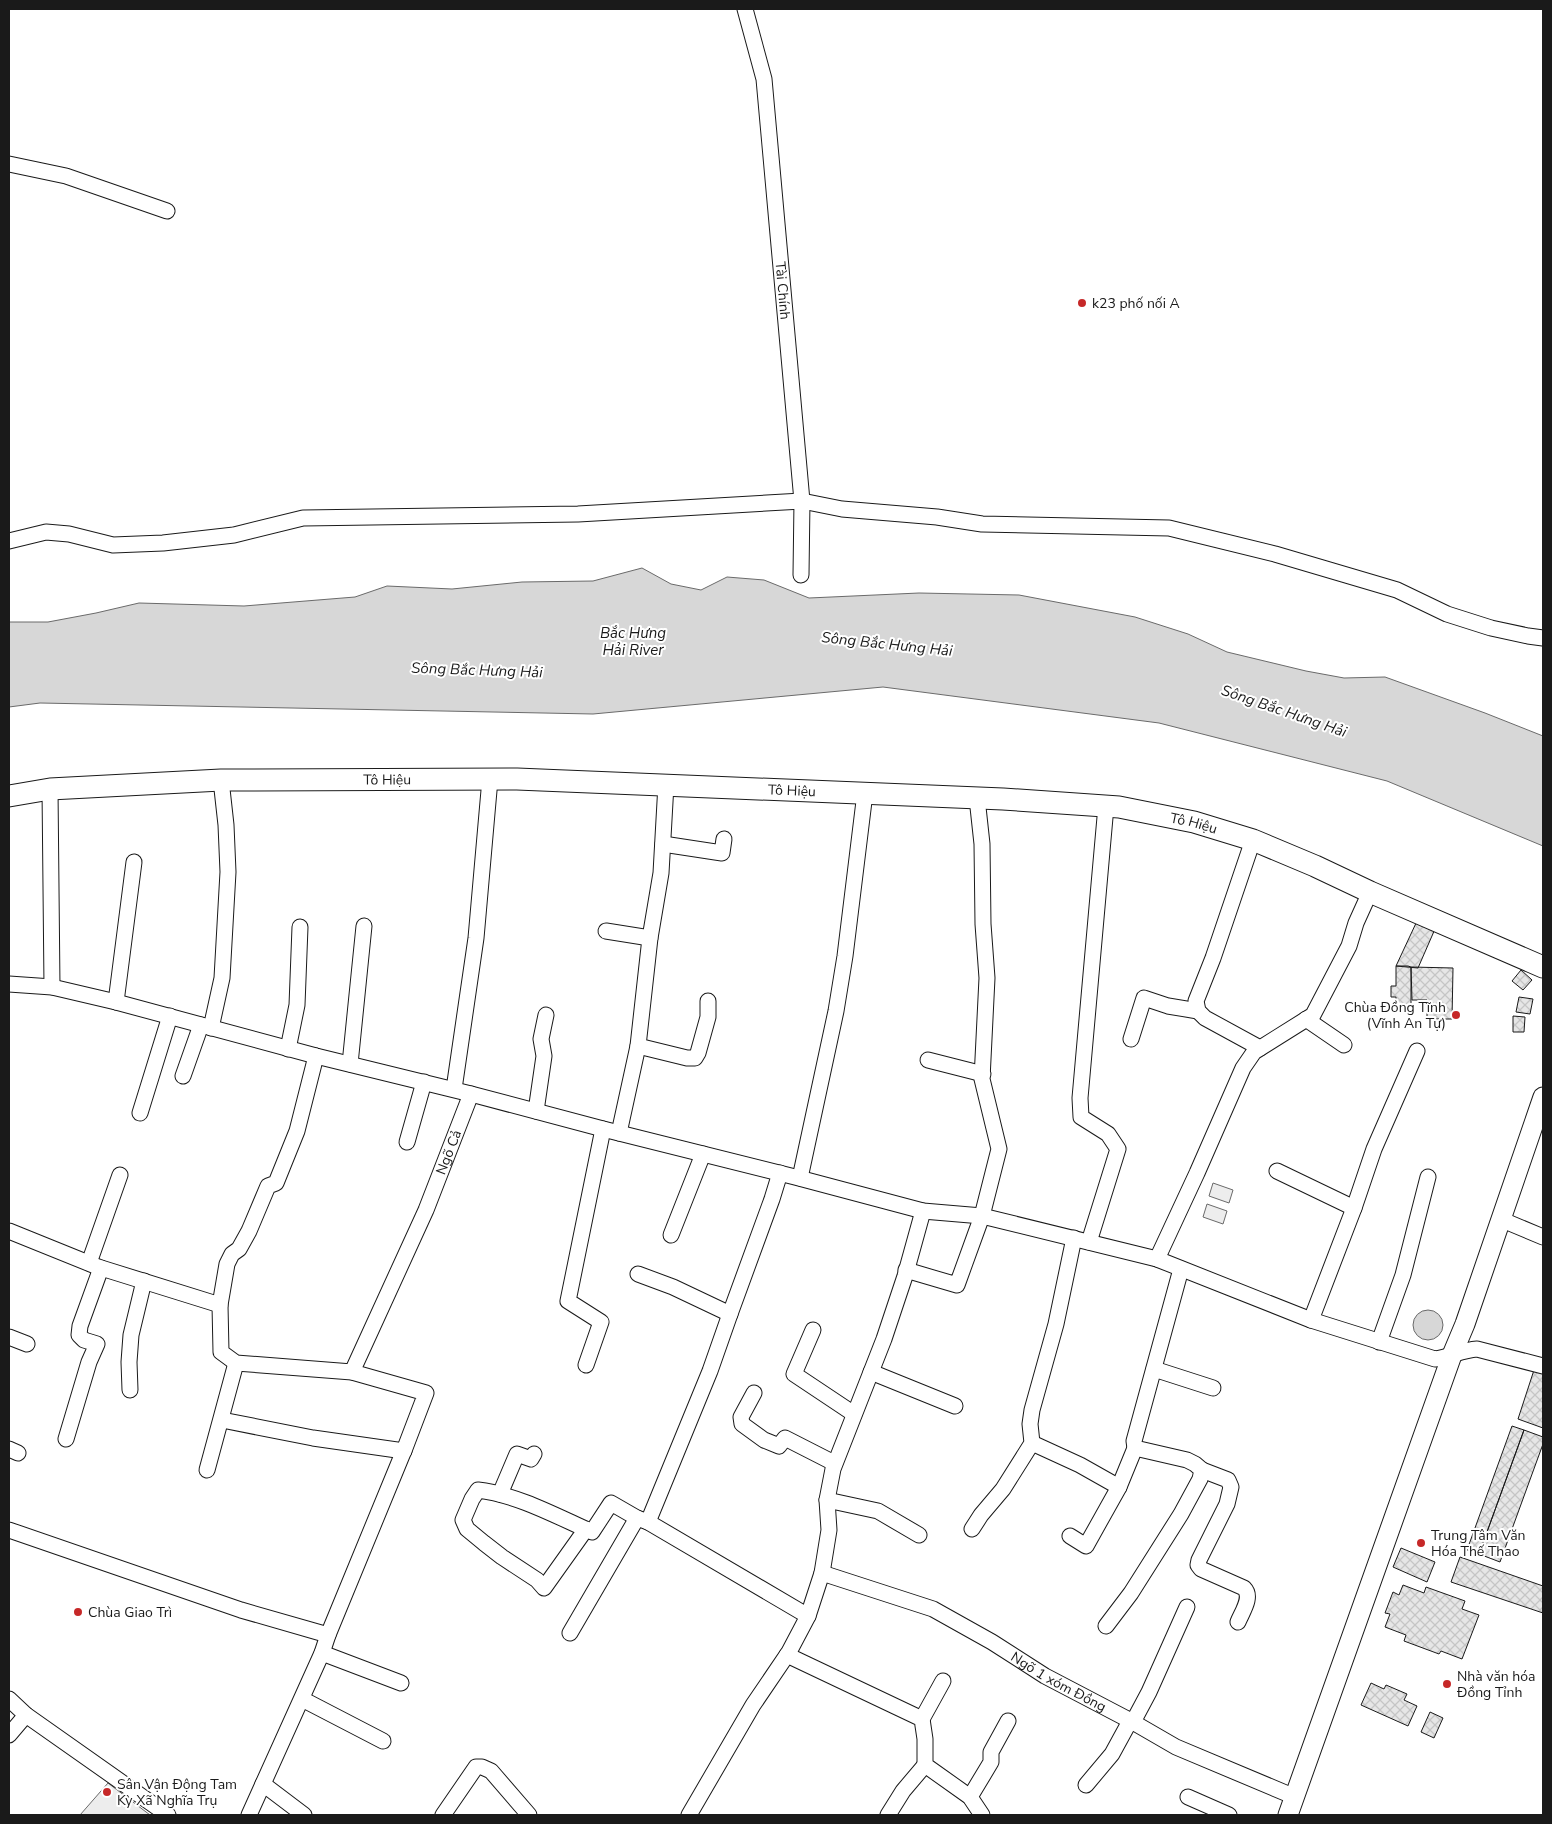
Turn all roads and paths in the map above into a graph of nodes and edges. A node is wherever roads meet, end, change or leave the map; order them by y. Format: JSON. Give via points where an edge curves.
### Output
{"nodes":[{"id":1,"x":745,"y":9,"type":"edge"},
{"id":2,"x":9,"y":164,"type":"edge"},
{"id":3,"x":167,"y":211,"type":"dead end"},
{"id":4,"x":802,"y":501,"type":"junction"},
{"id":5,"x":9,"y":541,"type":"edge"},
{"id":6,"x":801,"y":575,"type":"dead end"},
{"id":7,"x":1543,"y":638,"type":"edge"},
{"id":8,"x":490,"y":779,"type":"junction"},
{"id":9,"x":221,"y":780,"type":"junction"},
{"id":10,"x":666,"y":784,"type":"junction"},
{"id":11,"x":50,"y":789,"type":"junction"},
{"id":12,"x":865,"y":793,"type":"junction"},
{"id":13,"x":9,"y":796,"type":"edge"},
{"id":14,"x":977,"y":798,"type":"junction"},
{"id":15,"x":1106,"y":806,"type":"junction"},
{"id":16,"x":724,"y":839,"type":"dead end"},
{"id":17,"x":1253,"y":840,"type":"junction"},
{"id":18,"x":663,"y":844,"type":"junction"},
{"id":19,"x":134,"y":862,"type":"dead end"},
{"id":20,"x":1370,"y":892,"type":"junction"},
{"id":21,"x":364,"y":926,"type":"dead end"},
{"id":22,"x":300,"y":927,"type":"dead end"},
{"id":23,"x":606,"y":931,"type":"dead end"},
{"id":24,"x":650,"y":938,"type":"junction"},
{"id":25,"x":1543,"y":967,"type":"edge"},
{"id":26,"x":9,"y":984,"type":"edge"},
{"id":27,"x":52,"y":987,"type":"junction"},
{"id":28,"x":708,"y":1001,"type":"dead end"},
{"id":29,"x":116,"y":1002,"type":"junction"},
{"id":30,"x":1198,"y":1011,"type":"junction"},
{"id":31,"x":546,"y":1015,"type":"dead end"},
{"id":32,"x":170,"y":1016,"type":"junction"},
{"id":33,"x":1306,"y":1019,"type":"junction"},
{"id":34,"x":206,"y":1026,"type":"junction"},
{"id":35,"x":1131,"y":1039,"type":"dead end"},
{"id":36,"x":1344,"y":1045,"type":"dead end"},
{"id":37,"x":638,"y":1046,"type":"junction"},
{"id":38,"x":1260,"y":1048,"type":"junction"},
{"id":39,"x":288,"y":1049,"type":"junction"},
{"id":40,"x":1417,"y":1051,"type":"dead end"},
{"id":41,"x":316,"y":1056,"type":"junction"},
{"id":42,"x":928,"y":1060,"type":"dead end"},
{"id":43,"x":350,"y":1064,"type":"junction"},
{"id":44,"x":983,"y":1074,"type":"junction"},
{"id":45,"x":183,"y":1076,"type":"dead end"},
{"id":46,"x":424,"y":1082,"type":"junction"},
{"id":47,"x":454,"y":1089,"type":"junction"},
{"id":48,"x":471,"y":1094,"type":"junction"},
{"id":49,"x":1542,"y":1106,"type":"edge"},
{"id":50,"x":536,"y":1111,"type":"junction"},
{"id":51,"x":140,"y":1113,"type":"dead end"},
{"id":52,"x":603,"y":1129,"type":"junction"},
{"id":53,"x":618,"y":1133,"type":"junction"},
{"id":54,"x":406,"y":1142,"type":"dead end"},
{"id":55,"x":703,"y":1154,"type":"junction"},
{"id":56,"x":1277,"y":1171,"type":"dead end"},
{"id":57,"x":780,"y":1173,"type":"junction"},
{"id":58,"x":120,"y":1175,"type":"dead end"},
{"id":59,"x":1428,"y":1177,"type":"dead end"},
{"id":60,"x":800,"y":1178,"type":"junction"},
{"id":61,"x":1354,"y":1208,"type":"junction"},
{"id":62,"x":923,"y":1211,"type":"junction"},
{"id":63,"x":982,"y":1216,"type":"junction"},
{"id":64,"x":1500,"y":1220,"type":"junction"},
{"id":65,"x":9,"y":1231,"type":"edge"},
{"id":66,"x":671,"y":1235,"type":"dead end"},
{"id":67,"x":1543,"y":1237,"type":"edge"},
{"id":68,"x":1081,"y":1240,"type":"junction"},
{"id":69,"x":1157,"y":1259,"type":"junction"},
{"id":70,"x":95,"y":1265,"type":"junction"},
{"id":71,"x":1181,"y":1269,"type":"junction"},
{"id":72,"x":906,"y":1270,"type":"junction"},
{"id":73,"x":638,"y":1274,"type":"dead end"},
{"id":74,"x":144,"y":1281,"type":"junction"},
{"id":75,"x":220,"y":1305,"type":"junction"},
{"id":76,"x":730,"y":1314,"type":"junction"},
{"id":77,"x":1311,"y":1320,"type":"junction"},
{"id":78,"x":813,"y":1330,"type":"dead end"},
{"id":79,"x":9,"y":1337,"type":"edge"},
{"id":80,"x":1378,"y":1342,"type":"junction"},
{"id":81,"x":27,"y":1344,"type":"dead end"},
{"id":82,"x":1452,"y":1355,"type":"junction"},
{"id":83,"x":236,"y":1363,"type":"junction"},
{"id":84,"x":586,"y":1365,"type":"dead end"},
{"id":85,"x":1543,"y":1366,"type":"edge"},
{"id":86,"x":1154,"y":1369,"type":"junction"},
{"id":87,"x":352,"y":1372,"type":"junction"},
{"id":88,"x":870,"y":1372,"type":"junction"},
{"id":89,"x":1213,"y":1388,"type":"dead end"},
{"id":90,"x":130,"y":1390,"type":"dead end"},
{"id":91,"x":754,"y":1393,"type":"dead end"},
{"id":92,"x":955,"y":1406,"type":"dead end"},
{"id":93,"x":854,"y":1414,"type":"junction"},
{"id":94,"x":222,"y":1420,"type":"junction"},
{"id":95,"x":66,"y":1439,"type":"dead end"},
{"id":96,"x":1032,"y":1443,"type":"junction"},
{"id":97,"x":1135,"y":1448,"type":"junction"},
{"id":98,"x":404,"y":1451,"type":"junction"},
{"id":99,"x":534,"y":1454,"type":"dead end"},
{"id":100,"x":834,"y":1463,"type":"junction"},
{"id":101,"x":207,"y":1470,"type":"dead end"},
{"id":102,"x":1202,"y":1470,"type":"junction"},
{"id":103,"x":1120,"y":1487,"type":"junction"},
{"id":104,"x":500,"y":1494,"type":"junction"},
{"id":105,"x":827,"y":1500,"type":"junction"},
{"id":106,"x":642,"y":1520,"type":"junction"},
{"id":107,"x":586,"y":1529,"type":"junction"},
{"id":108,"x":972,"y":1529,"type":"dead end"},
{"id":109,"x":9,"y":1530,"type":"edge"},
{"id":110,"x":919,"y":1535,"type":"dead end"},
{"id":111,"x":1070,"y":1536,"type":"dead end"},
{"id":112,"x":822,"y":1573,"type":"junction"},
{"id":113,"x":1187,"y":1607,"type":"dead end"},
{"id":114,"x":808,"y":1616,"type":"junction"},
{"id":115,"x":1238,"y":1622,"type":"dead end"},
{"id":116,"x":1106,"y":1626,"type":"dead end"},
{"id":117,"x":570,"y":1633,"type":"dead end"},
{"id":118,"x":328,"y":1635,"type":"junction"},
{"id":119,"x":322,"y":1653,"type":"junction"},
{"id":120,"x":787,"y":1655,"type":"junction"},
{"id":121,"x":943,"y":1681,"type":"dead end"},
{"id":122,"x":401,"y":1682,"type":"dead end"},
{"id":123,"x":9,"y":1699,"type":"edge"},
{"id":124,"x":302,"y":1699,"type":"junction"},
{"id":125,"x":26,"y":1715,"type":"junction"},
{"id":126,"x":922,"y":1719,"type":"junction"},
{"id":127,"x":1008,"y":1721,"type":"dead end"},
{"id":128,"x":1131,"y":1722,"type":"junction"},
{"id":129,"x":9,"y":1735,"type":"edge"},
{"id":130,"x":383,"y":1741,"type":"dead end"},
{"id":131,"x":925,"y":1765,"type":"junction"},
{"id":132,"x":263,"y":1784,"type":"junction"},
{"id":133,"x":1086,"y":1785,"type":"dead end"},
{"id":134,"x":970,"y":1797,"type":"junction"},
{"id":135,"x":1295,"y":1798,"type":"junction"},
{"id":136,"x":168,"y":1815,"type":"edge"},
{"id":137,"x":250,"y":1815,"type":"edge"},
{"id":138,"x":304,"y":1815,"type":"edge"},
{"id":139,"x":443,"y":1815,"type":"edge"},
{"id":140,"x":529,"y":1815,"type":"edge"},
{"id":141,"x":689,"y":1815,"type":"edge"},
{"id":142,"x":888,"y":1815,"type":"edge"},
{"id":143,"x":982,"y":1815,"type":"edge"},
{"id":144,"x":1191,"y":1815,"type":"edge"},
{"id":145,"x":1229,"y":1815,"type":"edge"},
{"id":146,"x":1288,"y":1815,"type":"edge"}],
"edges":[{"from":1,"to":4,"type":"street","name":"Tài Chính","via":[[764,79]]},
{"from":2,"to":3,"type":"street","via":[[66,176]]},
{"from":4,"to":5,"type":"street","via":[[578,514],[303,518],[234,535],[162,543],[113,545],[46,532]]},
{"from":4,"to":6,"type":"street","name":"Tài Chính"},
{"from":4,"to":7,"type":"street","via":[[842,509],[982,524],[1169,528],[1284,556],[1397,590],[1447,614],[1491,628]]},
{"from":8,"to":9,"type":"main road","name":"Tô Hiệu"},
{"from":8,"to":10,"type":"main road","name":"Tô Hiệu"},
{"from":8,"to":47,"type":"street","via":[[476,938]]},
{"from":9,"to":11,"type":"main road","name":"Tô Hiệu"},
{"from":9,"to":34,"type":"street","via":[[228,872],[222,978]]},
{"from":10,"to":12,"type":"main road","name":"Tô Hiệu"},
{"from":10,"to":18,"type":"street"},
{"from":11,"to":13,"type":"main road","name":"Tô Hiệu"},
{"from":11,"to":27,"type":"street"},
{"from":12,"to":14,"type":"main road","name":"Tô Hiệu"},
{"from":12,"to":60,"type":"street","via":[[836,1011]]},
{"from":14,"to":15,"type":"main road","name":"Tô Hiệu"},
{"from":14,"to":44,"type":"street","via":[[987,978]]},
{"from":15,"to":17,"type":"main road","name":"Tô Hiệu","via":[[1194,822]]},
{"from":15,"to":68,"type":"street","via":[[1080,1098],[1081,1117],[1108,1134],[1118,1149]]},
{"from":16,"to":18,"type":"street","via":[[722,853]]},
{"from":17,"to":20,"type":"main road","name":"Tô Hiệu"},
{"from":17,"to":30,"type":"street","via":[[1196,1001]]},
{"from":18,"to":24,"type":"street"},
{"from":19,"to":29,"type":"street"},
{"from":20,"to":25,"type":"main road","name":"Tô Hiệu"},
{"from":20,"to":33,"type":"street","via":[[1348,946],[1313,1014]]},
{"from":21,"to":43,"type":"street"},
{"from":22,"to":39,"type":"street","via":[[297,1005]]},
{"from":23,"to":24,"type":"street"},
{"from":24,"to":37,"type":"street"},
{"from":26,"to":27,"type":"street"},
{"from":27,"to":29,"type":"street"},
{"from":28,"to":37,"type":"street","via":[[708,1017],[695,1058]]},
{"from":29,"to":32,"type":"street"},
{"from":30,"to":35,"type":"street","via":[[1144,998]]},
{"from":30,"to":38,"type":"street"},
{"from":31,"to":50,"type":"street"},
{"from":32,"to":34,"type":"street"},
{"from":32,"to":51,"type":"street"},
{"from":33,"to":36,"type":"street"},
{"from":33,"to":38,"type":"street"},
{"from":34,"to":39,"type":"street","via":[[247,1041]]},
{"from":34,"to":45,"type":"street"},
{"from":37,"to":53,"type":"street"},
{"from":38,"to":69,"type":"street","via":[[1243,1068]]},
{"from":39,"to":41,"type":"street"},
{"from":40,"to":61,"type":"street","via":[[1374,1149]]},
{"from":41,"to":43,"type":"street"},
{"from":41,"to":75,"type":"street","via":[[297,1131],[276,1183],[268,1186],[249,1231],[227,1264]]},
{"from":42,"to":44,"type":"street"},
{"from":43,"to":46,"type":"street"},
{"from":44,"to":63,"type":"street","via":[[999,1149]]},
{"from":46,"to":47,"type":"street"},
{"from":46,"to":54,"type":"street"},
{"from":47,"to":48,"type":"street"},
{"from":48,"to":50,"type":"street"},
{"from":48,"to":87,"type":"street","name":"Ngõ Cả","via":[[426,1210]]},
{"from":49,"to":64,"type":"street"},
{"from":50,"to":52,"type":"street"},
{"from":52,"to":53,"type":"street"},
{"from":52,"to":84,"type":"street","via":[[568,1301],[601,1322]]},
{"from":53,"to":55,"type":"street"},
{"from":55,"to":57,"type":"street"},
{"from":55,"to":66,"type":"street"},
{"from":56,"to":61,"type":"street"},
{"from":57,"to":60,"type":"street"},
{"from":57,"to":76,"type":"street"},
{"from":58,"to":70,"type":"street"},
{"from":59,"to":80,"type":"street","via":[[1403,1275]]},
{"from":60,"to":62,"type":"street"},
{"from":61,"to":77,"type":"street"},
{"from":62,"to":63,"type":"street"},
{"from":62,"to":72,"type":"street"},
{"from":63,"to":68,"type":"street"},
{"from":63,"to":72,"type":"street","via":[[957,1285]]},
{"from":64,"to":67,"type":"street"},
{"from":64,"to":82,"type":"street"},
{"from":65,"to":70,"type":"street"},
{"from":68,"to":69,"type":"street"},
{"from":68,"to":96,"type":"street","via":[[1032,1410]]},
{"from":69,"to":71,"type":"street"},
{"from":70,"to":74,"type":"street"},
{"from":70,"to":95,"type":"street","via":[[79,1335],[98,1344],[89,1362]]},
{"from":71,"to":77,"type":"street"},
{"from":71,"to":86,"type":"street"},
{"from":72,"to":88,"type":"street"},
{"from":73,"to":76,"type":"street"},
{"from":74,"to":75,"type":"street"},
{"from":74,"to":90,"type":"street","via":[[131,1335]]},
{"from":75,"to":83,"type":"street","via":[[221,1352]]},
{"from":76,"to":106,"type":"street","via":[[710,1371]]},
{"from":77,"to":80,"type":"street"},
{"from":78,"to":93,"type":"street","via":[[794,1374]]},
{"from":79,"to":81,"type":"street"},
{"from":80,"to":82,"type":"street","via":[[1435,1359]]},
{"from":82,"to":85,"type":"street","via":[[1477,1349]]},
{"from":82,"to":135,"type":"street"},
{"from":83,"to":87,"type":"street"},
{"from":83,"to":94,"type":"street"},
{"from":86,"to":89,"type":"street"},
{"from":86,"to":97,"type":"street","via":[[1134,1441]]},
{"from":87,"to":98,"type":"street","via":[[426,1393]]},
{"from":88,"to":92,"type":"street"},
{"from":88,"to":93,"type":"street"},
{"from":91,"to":100,"type":"street","via":[[741,1417],[742,1424],[764,1440],[779,1446],[785,1438]]},
{"from":93,"to":100,"type":"street"},
{"from":94,"to":98,"type":"street"},
{"from":94,"to":101,"type":"street"},
{"from":96,"to":103,"type":"street","via":[[1080,1464]]},
{"from":96,"to":108,"type":"street","via":[[1003,1489]]},
{"from":97,"to":102,"type":"street","via":[[1187,1460]]},
{"from":97,"to":103,"type":"street"},
{"from":98,"to":118,"type":"street"},
{"from":99,"to":104,"type":"street","via":[[531,1459],[517,1454]]},
{"from":100,"to":105,"type":"street"},
{"from":102,"to":115,"type":"street","via":[[1228,1480],[1231,1487],[1227,1504],[1198,1565],[1248,1592],[1249,1597]]},
{"from":102,"to":116,"type":"street","via":[[1181,1514]]},
{"from":103,"to":111,"type":"street","via":[[1086,1546]]},
{"from":104,"to":107,"type":"street"},
{"from":104,"to":107,"type":"street","via":[[478,1490],[464,1520],[467,1529],[544,1588]]},
{"from":105,"to":110,"type":"street","via":[[878,1511]]},
{"from":105,"to":112,"type":"street","via":[[829,1530]]},
{"from":106,"to":107,"type":"street","via":[[611,1503],[592,1532]]},
{"from":106,"to":114,"type":"street"},
{"from":106,"to":117,"type":"street"},
{"from":109,"to":118,"type":"street","via":[[241,1610]]},
{"from":112,"to":114,"type":"street"},
{"from":112,"to":128,"type":"street","name":"Ngõ 1 xóm Đồng","via":[[933,1609],[1045,1676]]},
{"from":113,"to":128,"type":"street","via":[[1149,1692]]},
{"from":114,"to":120,"type":"street"},
{"from":118,"to":119,"type":"street"},
{"from":119,"to":122,"type":"street"},
{"from":119,"to":124,"type":"street"},
{"from":120,"to":126,"type":"street"},
{"from":120,"to":141,"type":"street","via":[[753,1705]]},
{"from":121,"to":126,"type":"street"},
{"from":123,"to":125,"type":"street"},
{"from":124,"to":130,"type":"street"},
{"from":124,"to":132,"type":"street"},
{"from":125,"to":129,"type":"street"},
{"from":125,"to":136,"type":"street"},
{"from":126,"to":131,"type":"street"},
{"from":127,"to":134,"type":"street","via":[[991,1752],[991,1762]]},
{"from":128,"to":133,"type":"street","via":[[1112,1754]]},
{"from":128,"to":135,"type":"street","name":"Ngõ 1 xóm Đồng","via":[[1176,1747]]},
{"from":131,"to":134,"type":"street"},
{"from":131,"to":142,"type":"street"},
{"from":132,"to":137,"type":"street"},
{"from":132,"to":138,"type":"street"},
{"from":134,"to":143,"type":"street"},
{"from":135,"to":146,"type":"street"},
{"from":139,"to":140,"type":"street","via":[[476,1767],[491,1771]]},
{"from":144,"to":145,"type":"street","via":[[1193,1799]]}]}
